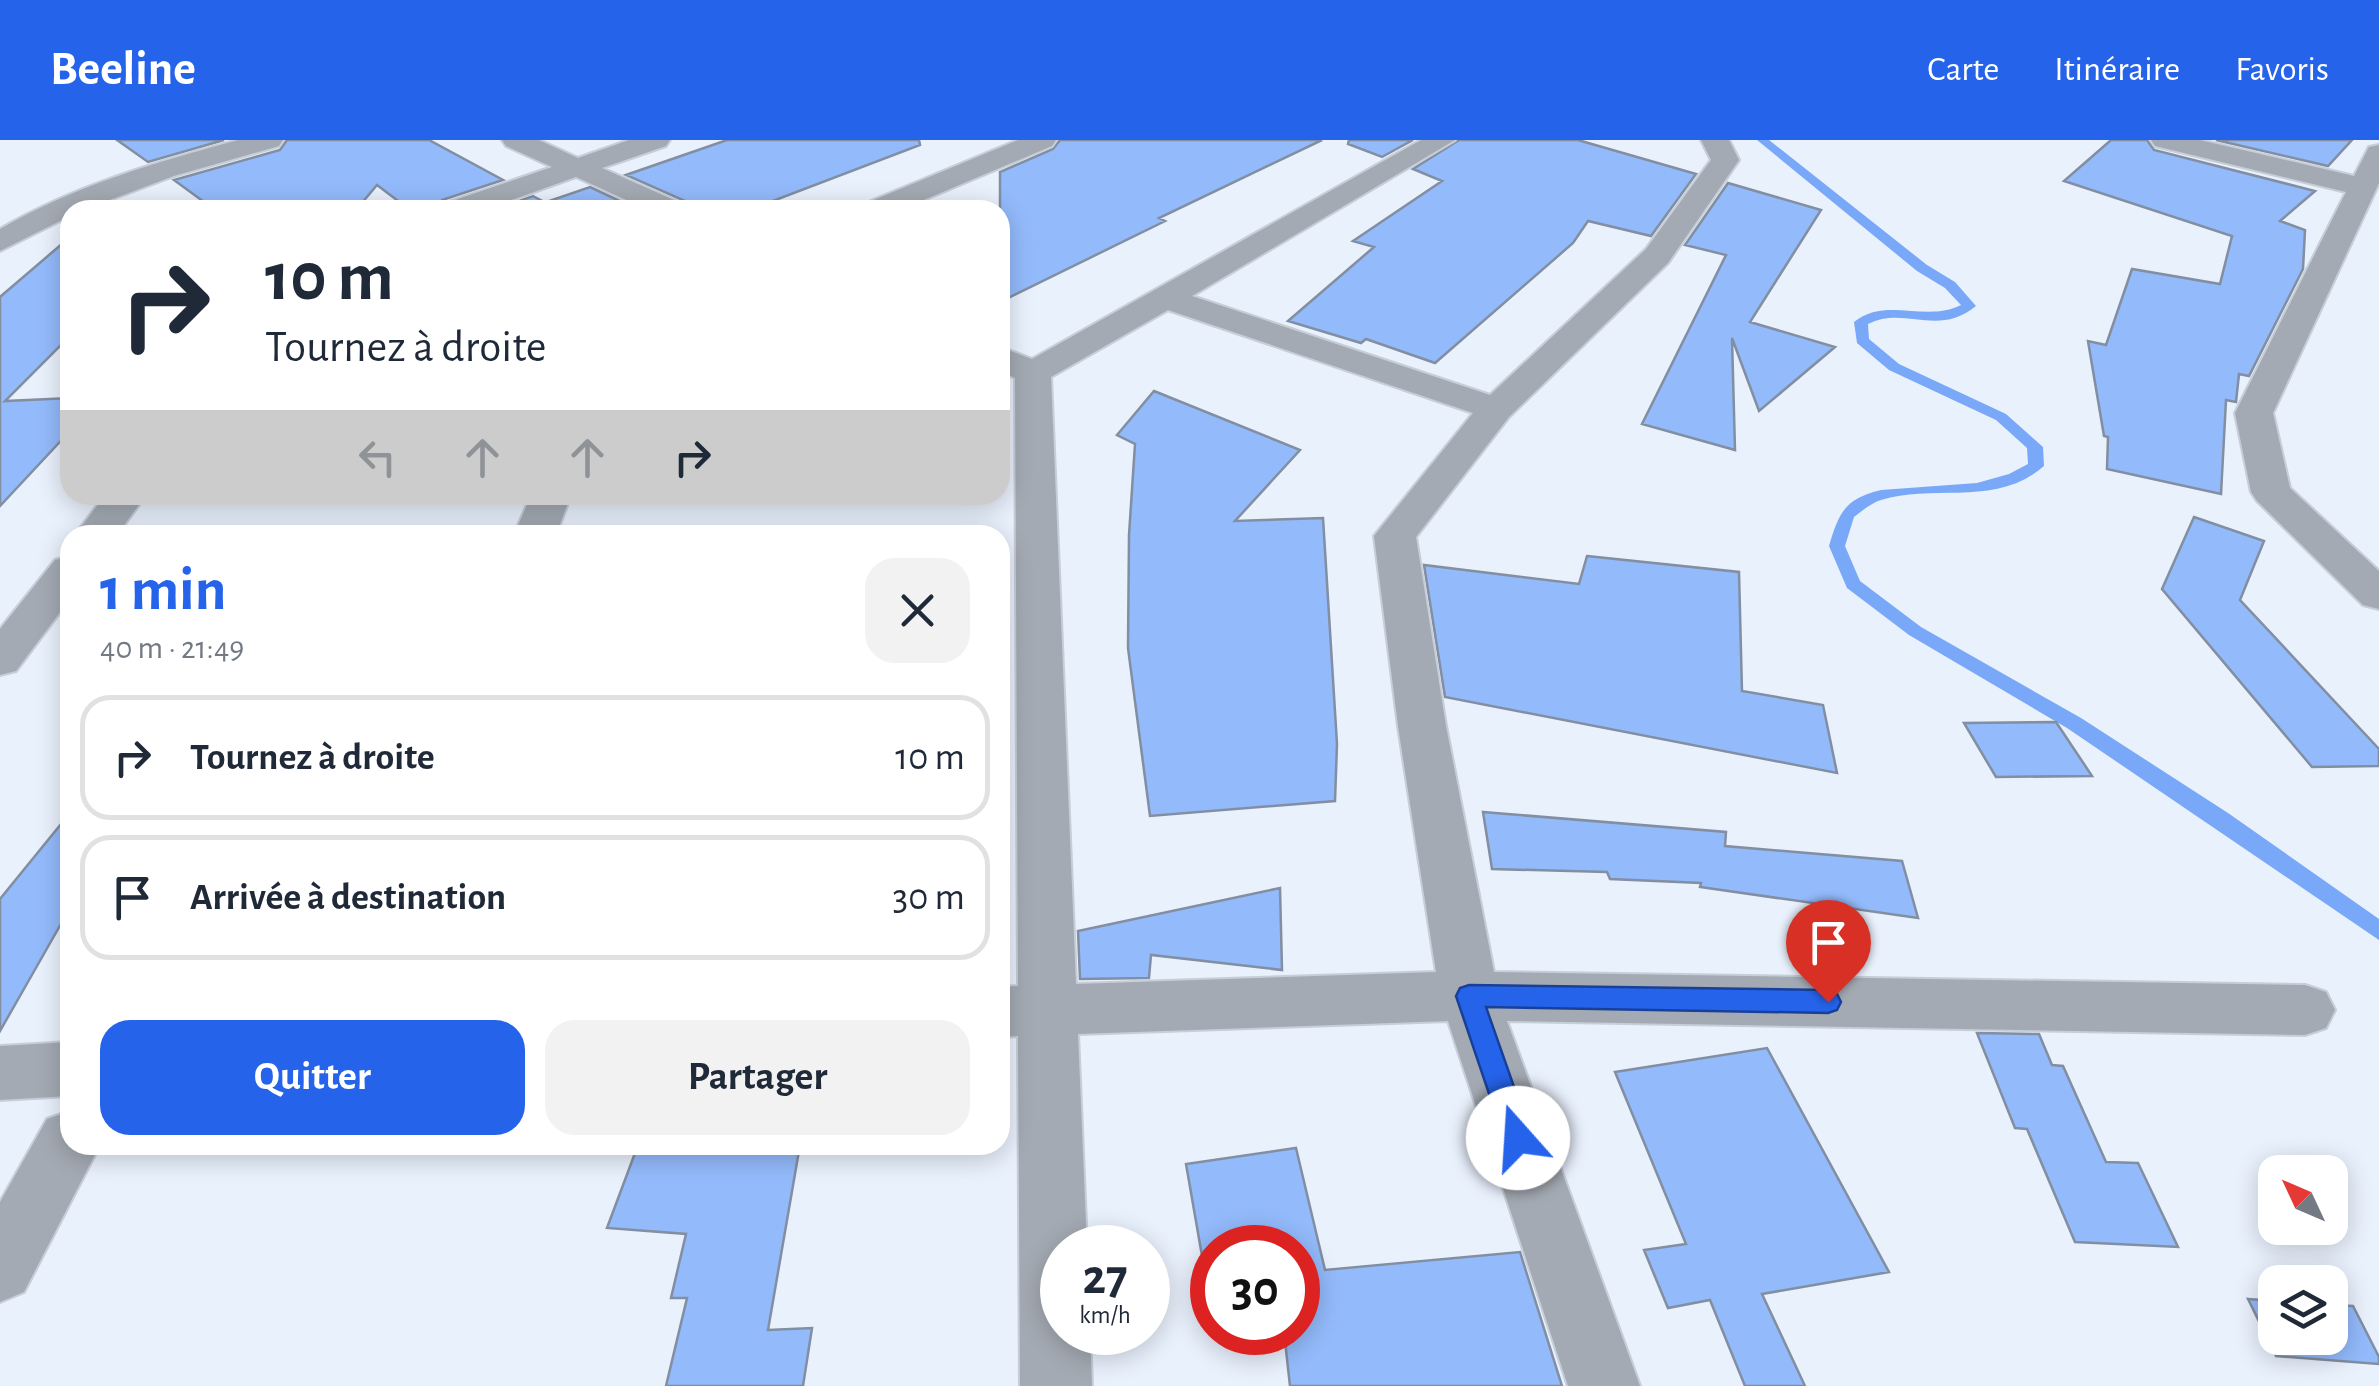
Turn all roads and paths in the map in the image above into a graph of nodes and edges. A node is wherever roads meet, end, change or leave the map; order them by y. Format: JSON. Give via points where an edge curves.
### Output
{"nodes":[{"id":1,"x":268,"y":140,"type":"edge"},
{"id":2,"x":516,"y":140,"type":"edge"},
{"id":3,"x":656,"y":140,"type":"edge"},
{"id":4,"x":1042,"y":140,"type":"edge"},
{"id":5,"x":1441,"y":140,"type":"edge"},
{"id":6,"x":1715,"y":140,"type":"edge"},
{"id":7,"x":2165,"y":140,"type":"edge"},
{"id":8,"x":2379,"y":153,"type":"edge"},
{"id":9,"x":577,"y":167,"type":"junction"},
{"id":10,"x":2362,"y":188,"type":"junction"},
{"id":11,"x":77,"y":200,"type":"edge"},
{"id":12,"x":483,"y":200,"type":"edge"},
{"id":13,"x":650,"y":200,"type":"edge"},
{"id":14,"x":899,"y":200,"type":"edge"},
{"id":15,"x":60,"y":207,"type":"edge"},
{"id":16,"x":0,"y":242,"type":"edge"},
{"id":17,"x":1164,"y":298,"type":"junction"},
{"id":18,"x":1017,"y":366,"type":"edge"},
{"id":19,"x":1496,"y":410,"type":"junction"},
{"id":20,"x":60,"y":581,"type":"edge"},
{"id":21,"x":2379,"y":595,"type":"edge"},
{"id":22,"x":0,"y":660,"type":"edge"},
{"id":23,"x":1469,"y":996,"type":"junction"},
{"id":24,"x":2306,"y":1010,"type":"dead end"},
{"id":25,"x":1024,"y":1011,"type":"edge"},
{"id":26,"x":60,"y":1070,"type":"edge"},
{"id":27,"x":0,"y":1073,"type":"edge"},
{"id":28,"x":62,"y":1155,"type":"edge"},
{"id":29,"x":0,"y":1268,"type":"edge"},
{"id":30,"x":1056,"y":1386,"type":"edge"},
{"id":31,"x":1604,"y":1386,"type":"edge"}],
"edges":[{"from":1,"to":11,"type":"street"},
{"from":2,"to":9,"type":"street"},
{"from":3,"to":9,"type":"street"},
{"from":4,"to":14,"type":"street"},
{"from":5,"to":17,"type":"street"},
{"from":6,"to":19,"type":"street","via":[[1724,160],[1657,256]]},
{"from":7,"to":10,"type":"street"},
{"from":8,"to":10,"type":"street"},
{"from":9,"to":12,"type":"street"},
{"from":9,"to":13,"type":"street"},
{"from":10,"to":21,"type":"street","via":[[2254,414],[2271,492]]},
{"from":15,"to":16,"type":"street"},
{"from":17,"to":18,"type":"street"},
{"from":17,"to":19,"type":"street"},
{"from":18,"to":25,"type":"street"},
{"from":19,"to":23,"type":"street","via":[[1395,536]]},
{"from":20,"to":22,"type":"street"},
{"from":23,"to":24,"type":"street"},
{"from":23,"to":25,"type":"street"},
{"from":23,"to":31,"type":"street"},
{"from":25,"to":30,"type":"street"},
{"from":26,"to":27,"type":"street"},
{"from":28,"to":29,"type":"street"}]}
